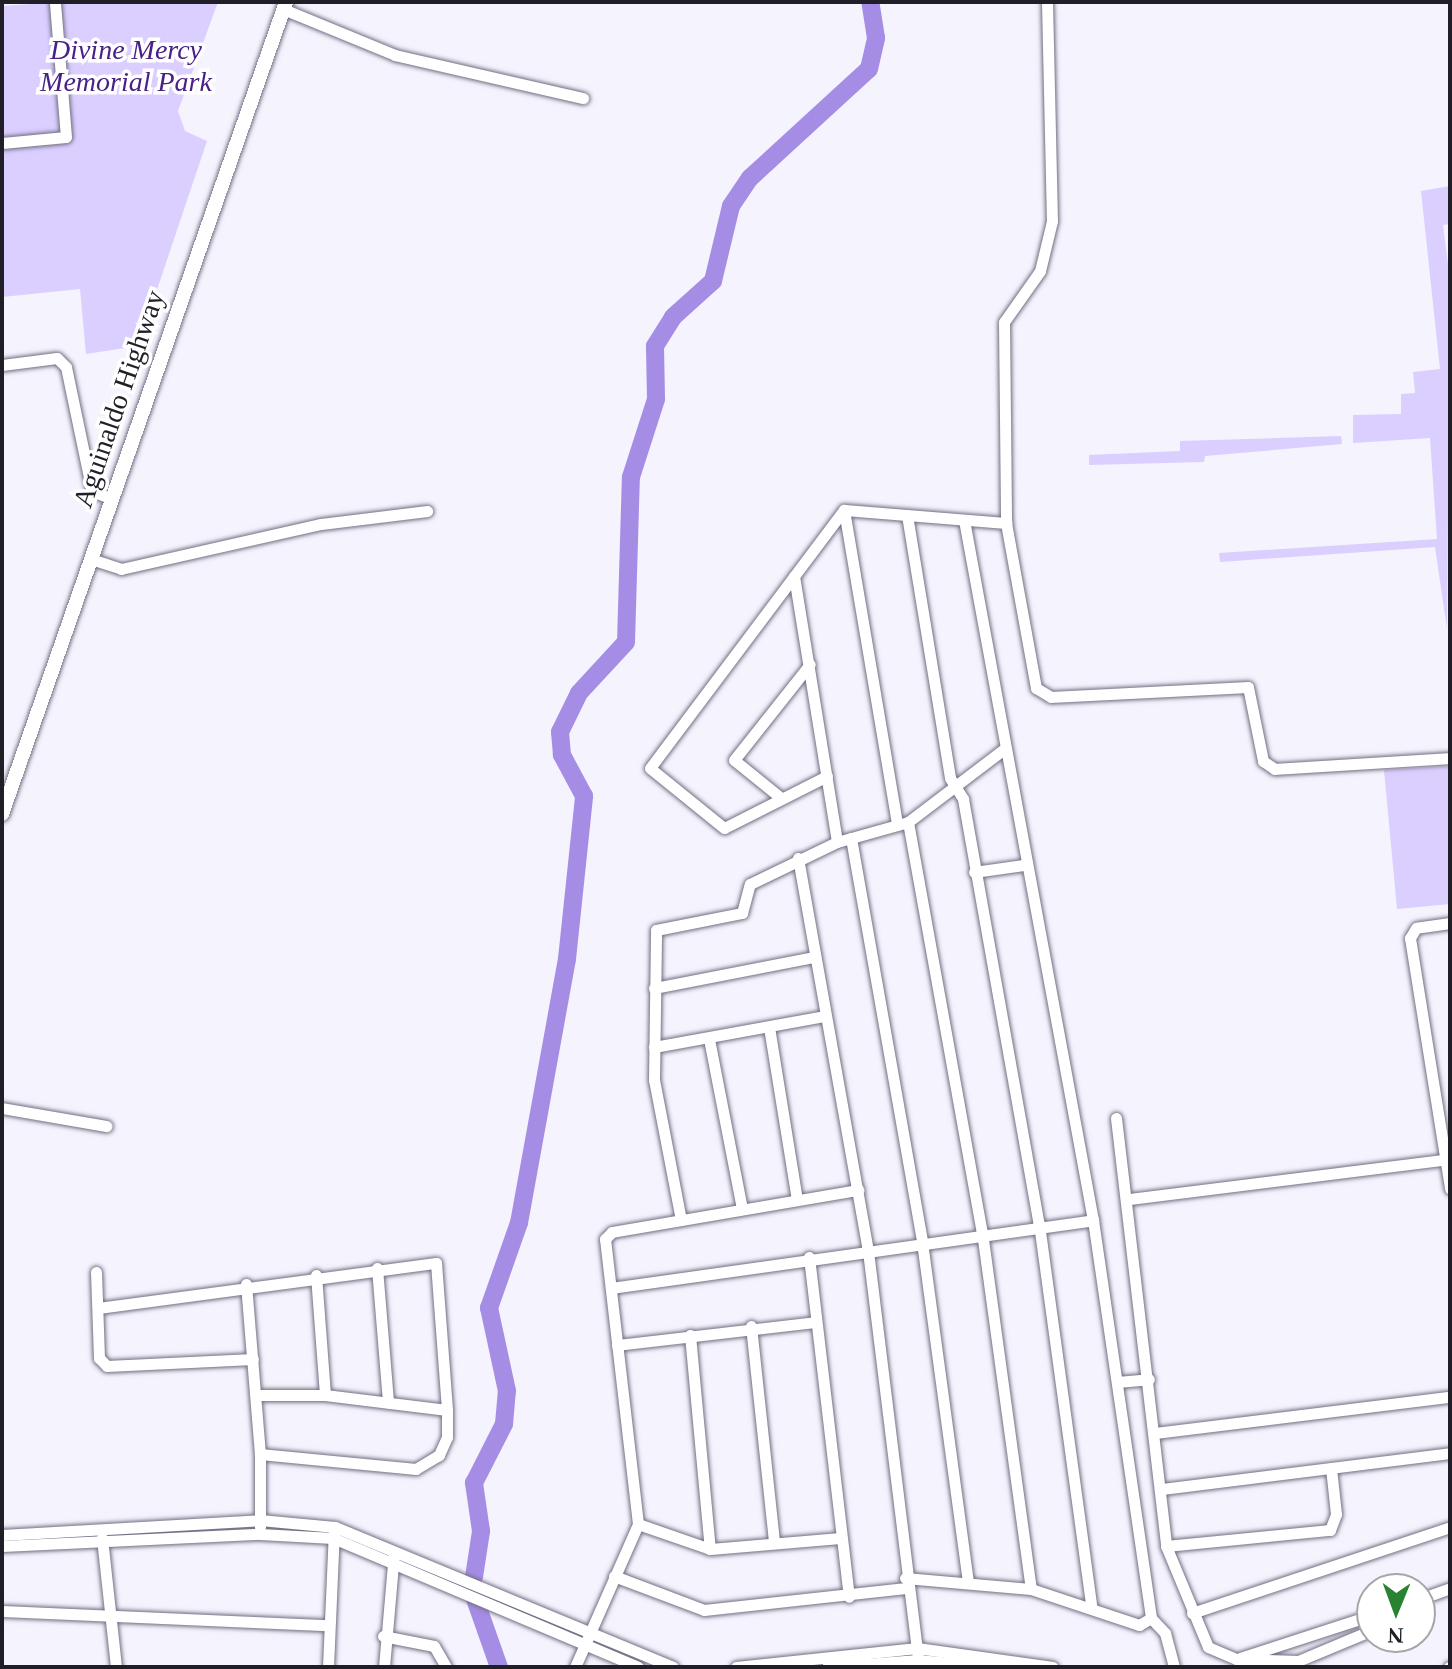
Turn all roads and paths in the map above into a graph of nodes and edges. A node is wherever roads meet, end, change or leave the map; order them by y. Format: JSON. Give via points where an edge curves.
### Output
{"nodes":[{"id":1,"x":55,"y":2,"type":"edge"},
{"id":2,"x":1047,"y":2,"type":"edge"},
{"id":3,"x":285,"y":6,"type":"edge"},
{"id":4,"x":583,"y":98,"type":"dead end"},
{"id":5,"x":2,"y":143,"type":"edge"},
{"id":6,"x":2,"y":365,"type":"edge"},
{"id":7,"x":112,"y":499,"type":"junction"},
{"id":8,"x":844,"y":510,"type":"junction"},
{"id":9,"x":427,"y":511,"type":"dead end"},
{"id":10,"x":907,"y":515,"type":"junction"},
{"id":11,"x":964,"y":520,"type":"junction"},
{"id":12,"x":1006,"y":523,"type":"junction"},
{"id":13,"x":91,"y":559,"type":"junction"},
{"id":14,"x":794,"y":576,"type":"junction"},
{"id":15,"x":810,"y":664,"type":"junction"},
{"id":16,"x":1003,"y":750,"type":"junction"},
{"id":17,"x":1450,"y":758,"type":"edge"},
{"id":18,"x":827,"y":776,"type":"junction"},
{"id":19,"x":957,"y":790,"type":"junction"},
{"id":20,"x":781,"y":798,"type":"junction"},
{"id":21,"x":2,"y":814,"type":"edge"},
{"id":22,"x":902,"y":823,"type":"junction"},
{"id":23,"x":851,"y":838,"type":"junction"},
{"id":24,"x":837,"y":842,"type":"junction"},
{"id":25,"x":798,"y":858,"type":"junction"},
{"id":26,"x":1024,"y":865,"type":"junction"},
{"id":27,"x":974,"y":872,"type":"junction"},
{"id":28,"x":1450,"y":923,"type":"edge"},
{"id":29,"x":814,"y":957,"type":"junction"},
{"id":30,"x":654,"y":988,"type":"junction"},
{"id":31,"x":825,"y":1016,"type":"junction"},
{"id":32,"x":769,"y":1027,"type":"junction"},
{"id":33,"x":709,"y":1039,"type":"junction"},
{"id":34,"x":654,"y":1047,"type":"junction"},
{"id":35,"x":2,"y":1108,"type":"edge"},
{"id":36,"x":1116,"y":1118,"type":"dead end"},
{"id":37,"x":106,"y":1126,"type":"dead end"},
{"id":38,"x":1448,"y":1160,"type":"edge"},
{"id":39,"x":1450,"y":1189,"type":"edge"},
{"id":40,"x":858,"y":1190,"type":"junction"},
{"id":41,"x":797,"y":1199,"type":"junction"},
{"id":42,"x":1129,"y":1199,"type":"junction"},
{"id":43,"x":742,"y":1209,"type":"junction"},
{"id":44,"x":681,"y":1220,"type":"junction"},
{"id":45,"x":1093,"y":1220,"type":"junction"},
{"id":46,"x":1039,"y":1224,"type":"junction"},
{"id":47,"x":982,"y":1232,"type":"junction"},
{"id":48,"x":922,"y":1242,"type":"junction"},
{"id":49,"x":868,"y":1251,"type":"junction"},
{"id":50,"x":809,"y":1257,"type":"junction"},
{"id":51,"x":377,"y":1268,"type":"junction"},
{"id":52,"x":96,"y":1272,"type":"dead end"},
{"id":53,"x":316,"y":1275,"type":"junction"},
{"id":54,"x":246,"y":1284,"type":"junction"},
{"id":55,"x":611,"y":1288,"type":"junction"},
{"id":56,"x":98,"y":1308,"type":"junction"},
{"id":57,"x":816,"y":1322,"type":"junction"},
{"id":58,"x":751,"y":1326,"type":"junction"},
{"id":59,"x":690,"y":1335,"type":"junction"},
{"id":60,"x":617,"y":1345,"type":"junction"},
{"id":61,"x":253,"y":1359,"type":"junction"},
{"id":62,"x":1149,"y":1379,"type":"junction"},
{"id":63,"x":1117,"y":1382,"type":"junction"},
{"id":64,"x":256,"y":1395,"type":"junction"},
{"id":65,"x":325,"y":1395,"type":"junction"},
{"id":66,"x":1450,"y":1397,"type":"edge"},
{"id":67,"x":388,"y":1403,"type":"junction"},
{"id":68,"x":447,"y":1410,"type":"junction"},
{"id":69,"x":1155,"y":1433,"type":"junction"},
{"id":70,"x":1450,"y":1453,"type":"edge"},
{"id":71,"x":260,"y":1454,"type":"junction"},
{"id":72,"x":1331,"y":1468,"type":"junction"},
{"id":73,"x":1162,"y":1489,"type":"junction"},
{"id":74,"x":260,"y":1520,"type":"junction"},
{"id":75,"x":638,"y":1524,"type":"junction"},
{"id":76,"x":1450,"y":1527,"type":"edge"},
{"id":77,"x":334,"y":1533,"type":"junction"},
{"id":78,"x":260,"y":1534,"type":"junction"},
{"id":79,"x":2,"y":1535,"type":"edge"},
{"id":80,"x":102,"y":1538,"type":"junction"},
{"id":81,"x":841,"y":1538,"type":"junction"},
{"id":82,"x":774,"y":1543,"type":"junction"},
{"id":83,"x":2,"y":1546,"type":"edge"},
{"id":84,"x":1166,"y":1546,"type":"junction"},
{"id":85,"x":710,"y":1549,"type":"junction"},
{"id":86,"x":394,"y":1554,"type":"junction"},
{"id":87,"x":614,"y":1576,"type":"junction"},
{"id":88,"x":906,"y":1583,"type":"junction"},
{"id":89,"x":968,"y":1583,"type":"junction"},
{"id":90,"x":1031,"y":1589,"type":"junction"},
{"id":91,"x":849,"y":1597,"type":"junction"},
{"id":92,"x":485,"y":1598,"type":"junction"},
{"id":93,"x":1091,"y":1604,"type":"junction"},
{"id":94,"x":2,"y":1611,"type":"edge"},
{"id":95,"x":112,"y":1612,"type":"junction"},
{"id":96,"x":1192,"y":1613,"type":"junction"},
{"id":97,"x":1151,"y":1618,"type":"junction"},
{"id":98,"x":1356,"y":1620,"type":"edge"},
{"id":99,"x":328,"y":1625,"type":"junction"},
{"id":100,"x":589,"y":1633,"type":"junction"},
{"id":101,"x":383,"y":1636,"type":"junction"},
{"id":102,"x":1356,"y":1637,"type":"edge"},
{"id":103,"x":584,"y":1645,"type":"junction"},
{"id":104,"x":918,"y":1658,"type":"edge"},
{"id":105,"x":1236,"y":1659,"type":"junction"},
{"id":106,"x":116,"y":1667,"type":"edge"},
{"id":107,"x":328,"y":1667,"type":"edge"},
{"id":108,"x":384,"y":1667,"type":"edge"},
{"id":109,"x":446,"y":1667,"type":"edge"},
{"id":110,"x":575,"y":1667,"type":"edge"},
{"id":111,"x":638,"y":1667,"type":"edge"},
{"id":112,"x":673,"y":1667,"type":"edge"},
{"id":113,"x":736,"y":1667,"type":"edge"},
{"id":114,"x":827,"y":1667,"type":"edge"},
{"id":115,"x":993,"y":1667,"type":"edge"},
{"id":116,"x":1053,"y":1667,"type":"edge"},
{"id":117,"x":1174,"y":1667,"type":"edge"}],
"edges":[{"from":1,"to":5,"type":"street","via":[[66,137]]},
{"from":2,"to":12,"type":"street","via":[[1052,221],[1040,271],[1004,322]]},
{"from":3,"to":4,"type":"street","via":[[395,55]]},
{"from":3,"to":7,"type":"main road","name":"Aguinaldo Highway"},
{"from":6,"to":7,"type":"street","via":[[57,358],[66,367],[89,483],[92,491]]},
{"from":7,"to":13,"type":"main road","name":"Aguinaldo Highway"},
{"from":8,"to":10,"type":"street"},
{"from":8,"to":14,"type":"street"},
{"from":8,"to":22,"type":"street"},
{"from":9,"to":13,"type":"street","via":[[321,524],[121,569]]},
{"from":10,"to":11,"type":"street"},
{"from":10,"to":19,"type":"street"},
{"from":11,"to":12,"type":"street"},
{"from":11,"to":16,"type":"street"},
{"from":12,"to":17,"type":"street","via":[[1036,688],[1043,695],[1242,685],[1252,692],[1268,767]]},
{"from":13,"to":21,"type":"main road","name":"Aguinaldo Highway"},
{"from":14,"to":15,"type":"street"},
{"from":14,"to":20,"type":"street","via":[[650,768],[724,828]]},
{"from":15,"to":18,"type":"street"},
{"from":15,"to":20,"type":"street","via":[[734,760]]},
{"from":16,"to":19,"type":"street"},
{"from":16,"to":26,"type":"street"},
{"from":18,"to":20,"type":"street"},
{"from":18,"to":24,"type":"street"},
{"from":19,"to":22,"type":"street"},
{"from":19,"to":27,"type":"street"},
{"from":22,"to":23,"type":"street"},
{"from":22,"to":47,"type":"street"},
{"from":23,"to":24,"type":"street"},
{"from":23,"to":48,"type":"street"},
{"from":24,"to":25,"type":"street"},
{"from":25,"to":29,"type":"street"},
{"from":25,"to":30,"type":"street","via":[[747,886],[742,913],[656,930]]},
{"from":26,"to":27,"type":"street"},
{"from":26,"to":45,"type":"street"},
{"from":27,"to":46,"type":"street"},
{"from":28,"to":38,"type":"street","via":[[1416,928],[1410,938]]},
{"from":29,"to":30,"type":"street"},
{"from":29,"to":31,"type":"street"},
{"from":30,"to":34,"type":"street"},
{"from":31,"to":32,"type":"street"},
{"from":31,"to":40,"type":"street"},
{"from":32,"to":33,"type":"street"},
{"from":32,"to":41,"type":"street"},
{"from":33,"to":34,"type":"street"},
{"from":33,"to":43,"type":"street"},
{"from":34,"to":44,"type":"street","via":[[654,1080]]},
{"from":35,"to":37,"type":"street"},
{"from":36,"to":42,"type":"street"},
{"from":38,"to":39,"type":"street"},
{"from":38,"to":42,"type":"street"},
{"from":40,"to":41,"type":"street"},
{"from":40,"to":49,"type":"street"},
{"from":41,"to":43,"type":"street"},
{"from":42,"to":62,"type":"street"},
{"from":43,"to":44,"type":"street"},
{"from":44,"to":55,"type":"street","via":[[605,1239]]},
{"from":45,"to":46,"type":"street"},
{"from":45,"to":63,"type":"street"},
{"from":46,"to":47,"type":"street"},
{"from":46,"to":93,"type":"street"},
{"from":47,"to":48,"type":"street"},
{"from":47,"to":90,"type":"street"},
{"from":48,"to":49,"type":"street"},
{"from":48,"to":89,"type":"street"},
{"from":49,"to":50,"type":"street"},
{"from":49,"to":88,"type":"street"},
{"from":50,"to":55,"type":"street"},
{"from":50,"to":57,"type":"street"},
{"from":51,"to":53,"type":"street"},
{"from":51,"to":67,"type":"street"},
{"from":51,"to":68,"type":"street","via":[[436,1263]]},
{"from":52,"to":56,"type":"street"},
{"from":53,"to":54,"type":"street"},
{"from":53,"to":65,"type":"street"},
{"from":54,"to":56,"type":"street"},
{"from":54,"to":61,"type":"street"},
{"from":55,"to":60,"type":"street"},
{"from":56,"to":61,"type":"street","via":[[99,1358],[107,1366]]},
{"from":57,"to":58,"type":"street"},
{"from":57,"to":81,"type":"street"},
{"from":58,"to":59,"type":"street"},
{"from":58,"to":82,"type":"street"},
{"from":59,"to":60,"type":"street"},
{"from":59,"to":85,"type":"street"},
{"from":60,"to":75,"type":"street"},
{"from":61,"to":64,"type":"street"},
{"from":62,"to":63,"type":"street"},
{"from":62,"to":69,"type":"street"},
{"from":63,"to":97,"type":"street"},
{"from":64,"to":65,"type":"street"},
{"from":64,"to":71,"type":"street"},
{"from":65,"to":67,"type":"street"},
{"from":66,"to":69,"type":"street"},
{"from":67,"to":68,"type":"street"},
{"from":68,"to":71,"type":"street","via":[[447,1437],[426,1468]]},
{"from":69,"to":73,"type":"street"},
{"from":70,"to":72,"type":"street"},
{"from":71,"to":74,"type":"street"},
{"from":72,"to":73,"type":"street"},
{"from":72,"to":84,"type":"street","via":[[1336,1514],[1330,1530]]},
{"from":73,"to":84,"type":"street"},
{"from":74,"to":77,"type":"street"},
{"from":74,"to":78,"type":"street"},
{"from":74,"to":80,"type":"street"},
{"from":75,"to":85,"type":"street"},
{"from":75,"to":87,"type":"street"},
{"from":76,"to":96,"type":"street"},
{"from":77,"to":78,"type":"street"},
{"from":77,"to":86,"type":"street"},
{"from":77,"to":99,"type":"street"},
{"from":78,"to":80,"type":"street"},
{"from":79,"to":80,"type":"street"},
{"from":80,"to":83,"type":"street"},
{"from":80,"to":95,"type":"street"},
{"from":81,"to":82,"type":"street"},
{"from":81,"to":91,"type":"street"},
{"from":82,"to":85,"type":"street"},
{"from":84,"to":96,"type":"street"},
{"from":86,"to":92,"type":"street"},
{"from":86,"to":101,"type":"street"},
{"from":87,"to":91,"type":"street","via":[[704,1610]]},
{"from":87,"to":100,"type":"street"},
{"from":88,"to":89,"type":"street"},
{"from":88,"to":91,"type":"street"},
{"from":88,"to":104,"type":"street"},
{"from":89,"to":90,"type":"street"},
{"from":90,"to":93,"type":"street"},
{"from":92,"to":100,"type":"street"},
{"from":92,"to":103,"type":"street"},
{"from":93,"to":97,"type":"street","via":[[1139,1625]]},
{"from":94,"to":95,"type":"street"},
{"from":95,"to":99,"type":"street"},
{"from":95,"to":106,"type":"street"},
{"from":96,"to":105,"type":"street","via":[[1208,1647]]},
{"from":97,"to":117,"type":"street","via":[[1165,1633]]},
{"from":98,"to":105,"type":"street"},
{"from":99,"to":107,"type":"street"},
{"from":100,"to":103,"type":"street"},
{"from":100,"to":112,"type":"street"},
{"from":101,"to":108,"type":"street"},
{"from":101,"to":109,"type":"street","via":[[434,1646]]},
{"from":102,"to":105,"type":"street","via":[[1298,1661]]},
{"from":103,"to":110,"type":"street"},
{"from":103,"to":111,"type":"street"},
{"from":104,"to":113,"type":"street"},
{"from":104,"to":114,"type":"street"},
{"from":104,"to":115,"type":"street"},
{"from":104,"to":116,"type":"street"}]}
